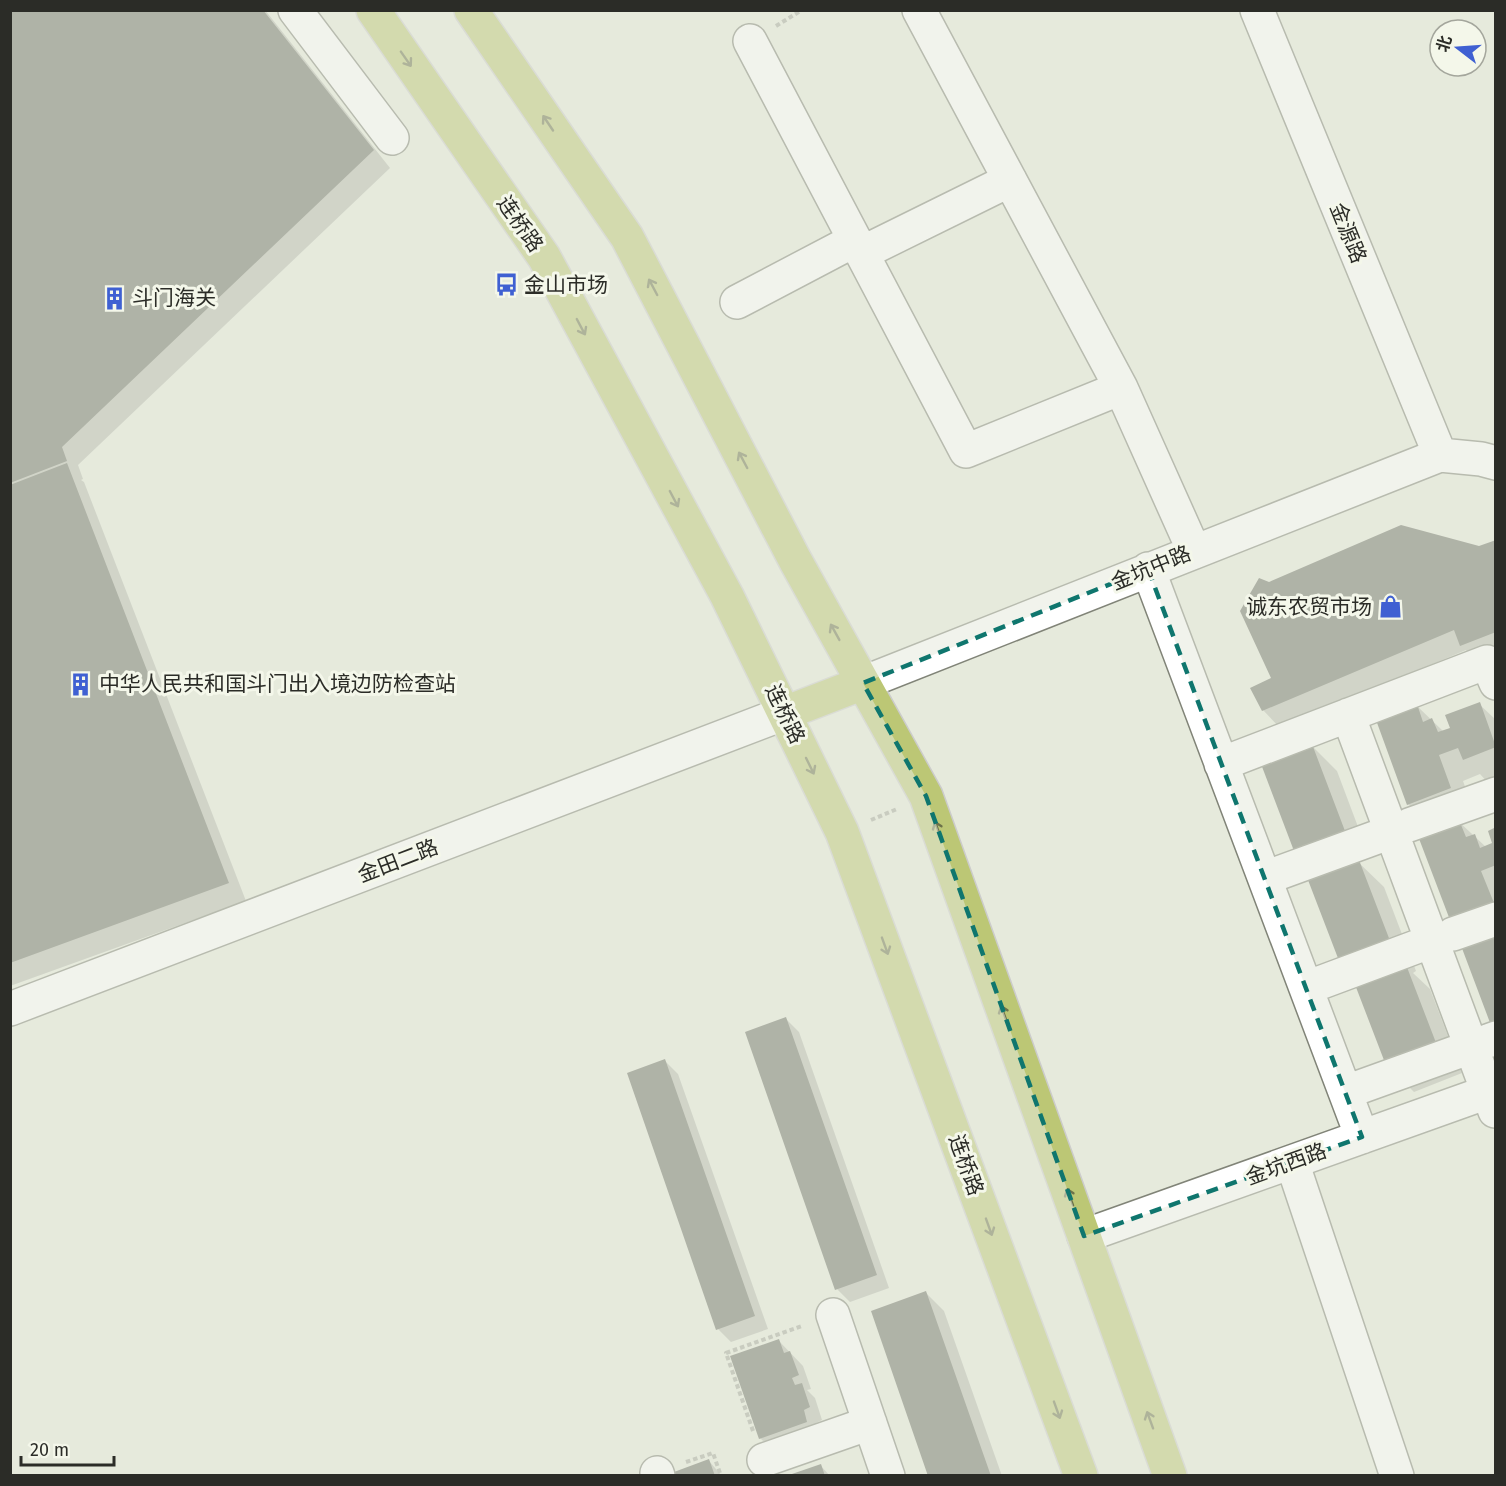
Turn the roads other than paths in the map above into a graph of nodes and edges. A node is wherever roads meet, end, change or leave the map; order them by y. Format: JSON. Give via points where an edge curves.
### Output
{"nodes":[{"id":1,"x":295,"y":10,"type":"edge"},
{"id":2,"x":373,"y":10,"type":"edge"},
{"id":3,"x":471,"y":10,"type":"edge"},
{"id":4,"x":919,"y":10,"type":"edge"},
{"id":5,"x":1257,"y":10,"type":"edge"},
{"id":6,"x":750,"y":41,"type":"dead end"},
{"id":7,"x":392,"y":138,"type":"dead end"},
{"id":8,"x":1010,"y":180,"type":"junction"},
{"id":9,"x":858,"y":246,"type":"junction"},
{"id":10,"x":737,"y":302,"type":"dead end"},
{"id":11,"x":1121,"y":388,"type":"junction"},
{"id":12,"x":1440,"y":454,"type":"junction"},
{"id":13,"x":1496,"y":464,"type":"edge"},
{"id":14,"x":1194,"y":551,"type":"junction"},
{"id":15,"x":1148,"y":569,"type":"junction"},
{"id":16,"x":863,"y":683,"type":"junction"},
{"id":17,"x":1496,"y":683,"type":"edge"},
{"id":18,"x":785,"y":714,"type":"junction"},
{"id":19,"x":1348,"y":715,"type":"junction"},
{"id":20,"x":1221,"y":764,"type":"junction"},
{"id":21,"x":1496,"y":794,"type":"edge"},
{"id":22,"x":1400,"y":828,"type":"junction"},
{"id":23,"x":1265,"y":878,"type":"junction"},
{"id":24,"x":1496,"y":919,"type":"edge"},
{"id":25,"x":1443,"y":938,"type":"junction"},
{"id":26,"x":1306,"y":988,"type":"junction"},
{"id":27,"x":10,"y":1009,"type":"edge"},
{"id":28,"x":1483,"y":1043,"type":"edge"},
{"id":29,"x":1346,"y":1092,"type":"junction"},
{"id":30,"x":1493,"y":1098,"type":"edge"},
{"id":31,"x":1362,"y":1137,"type":"junction"},
{"id":32,"x":1292,"y":1162,"type":"junction"},
{"id":33,"x":1084,"y":1236,"type":"junction"},
{"id":34,"x":833,"y":1315,"type":"road end"},
{"id":35,"x":870,"y":1423,"type":"junction"},
{"id":36,"x":764,"y":1460,"type":"road end"},
{"id":37,"x":888,"y":1476,"type":"edge"},
{"id":38,"x":1081,"y":1476,"type":"edge"},
{"id":39,"x":1170,"y":1476,"type":"edge"},
{"id":40,"x":1396,"y":1476,"type":"edge"}],
"edges":[{"from":1,"to":7,"type":"street"},
{"from":2,"to":18,"type":"main road","name":"连桥路","one_way":true,"via":[[544,257],[727,596]]},
{"from":16,"to":3,"type":"main road","one_way":true,"via":[[627,237]]},
{"from":4,"to":8,"type":"street"},
{"from":5,"to":12,"type":"street","name":"金源路"},
{"from":6,"to":9,"type":"street"},
{"from":8,"to":9,"type":"street"},
{"from":8,"to":11,"type":"street"},
{"from":9,"to":10,"type":"street"},
{"from":9,"to":11,"type":"street","via":[[966,451]]},
{"from":11,"to":14,"type":"street"},
{"from":12,"to":13,"type":"street"},
{"from":12,"to":14,"type":"street","name":"金坑中路"},
{"from":14,"to":15,"type":"street","name":"金坑中路"},
{"from":15,"to":16,"type":"street","name":"金坑中路"},
{"from":15,"to":20,"type":"street"},
{"from":16,"to":18,"type":"main road"},
{"from":33,"to":16,"type":"main road","one_way":true,"via":[[926,796]]},
{"from":17,"to":19,"type":"street","via":[[1487,662]]},
{"from":18,"to":27,"type":"street","name":"金田二路"},
{"from":18,"to":38,"type":"main road","name":"连桥路","one_way":true,"via":[[842,832]]},
{"from":19,"to":20,"type":"street"},
{"from":19,"to":22,"type":"street"},
{"from":20,"to":23,"type":"street"},
{"from":21,"to":22,"type":"street"},
{"from":22,"to":23,"type":"street"},
{"from":22,"to":25,"type":"street"},
{"from":23,"to":26,"type":"street"},
{"from":24,"to":25,"type":"street"},
{"from":25,"to":26,"type":"street"},
{"from":25,"to":28,"type":"street"},
{"from":26,"to":29,"type":"street"},
{"from":28,"to":29,"type":"street"},
{"from":28,"to":30,"type":"street"},
{"from":29,"to":31,"type":"street"},
{"from":30,"to":31,"type":"street","name":"金坑西路"},
{"from":31,"to":32,"type":"street","name":"金坑西路"},
{"from":32,"to":33,"type":"street","name":"金坑西路"},
{"from":32,"to":40,"type":"street"},
{"from":39,"to":33,"type":"main road","one_way":true},
{"from":34,"to":35,"type":"street"},
{"from":35,"to":36,"type":"street"},
{"from":35,"to":37,"type":"street"}]}
